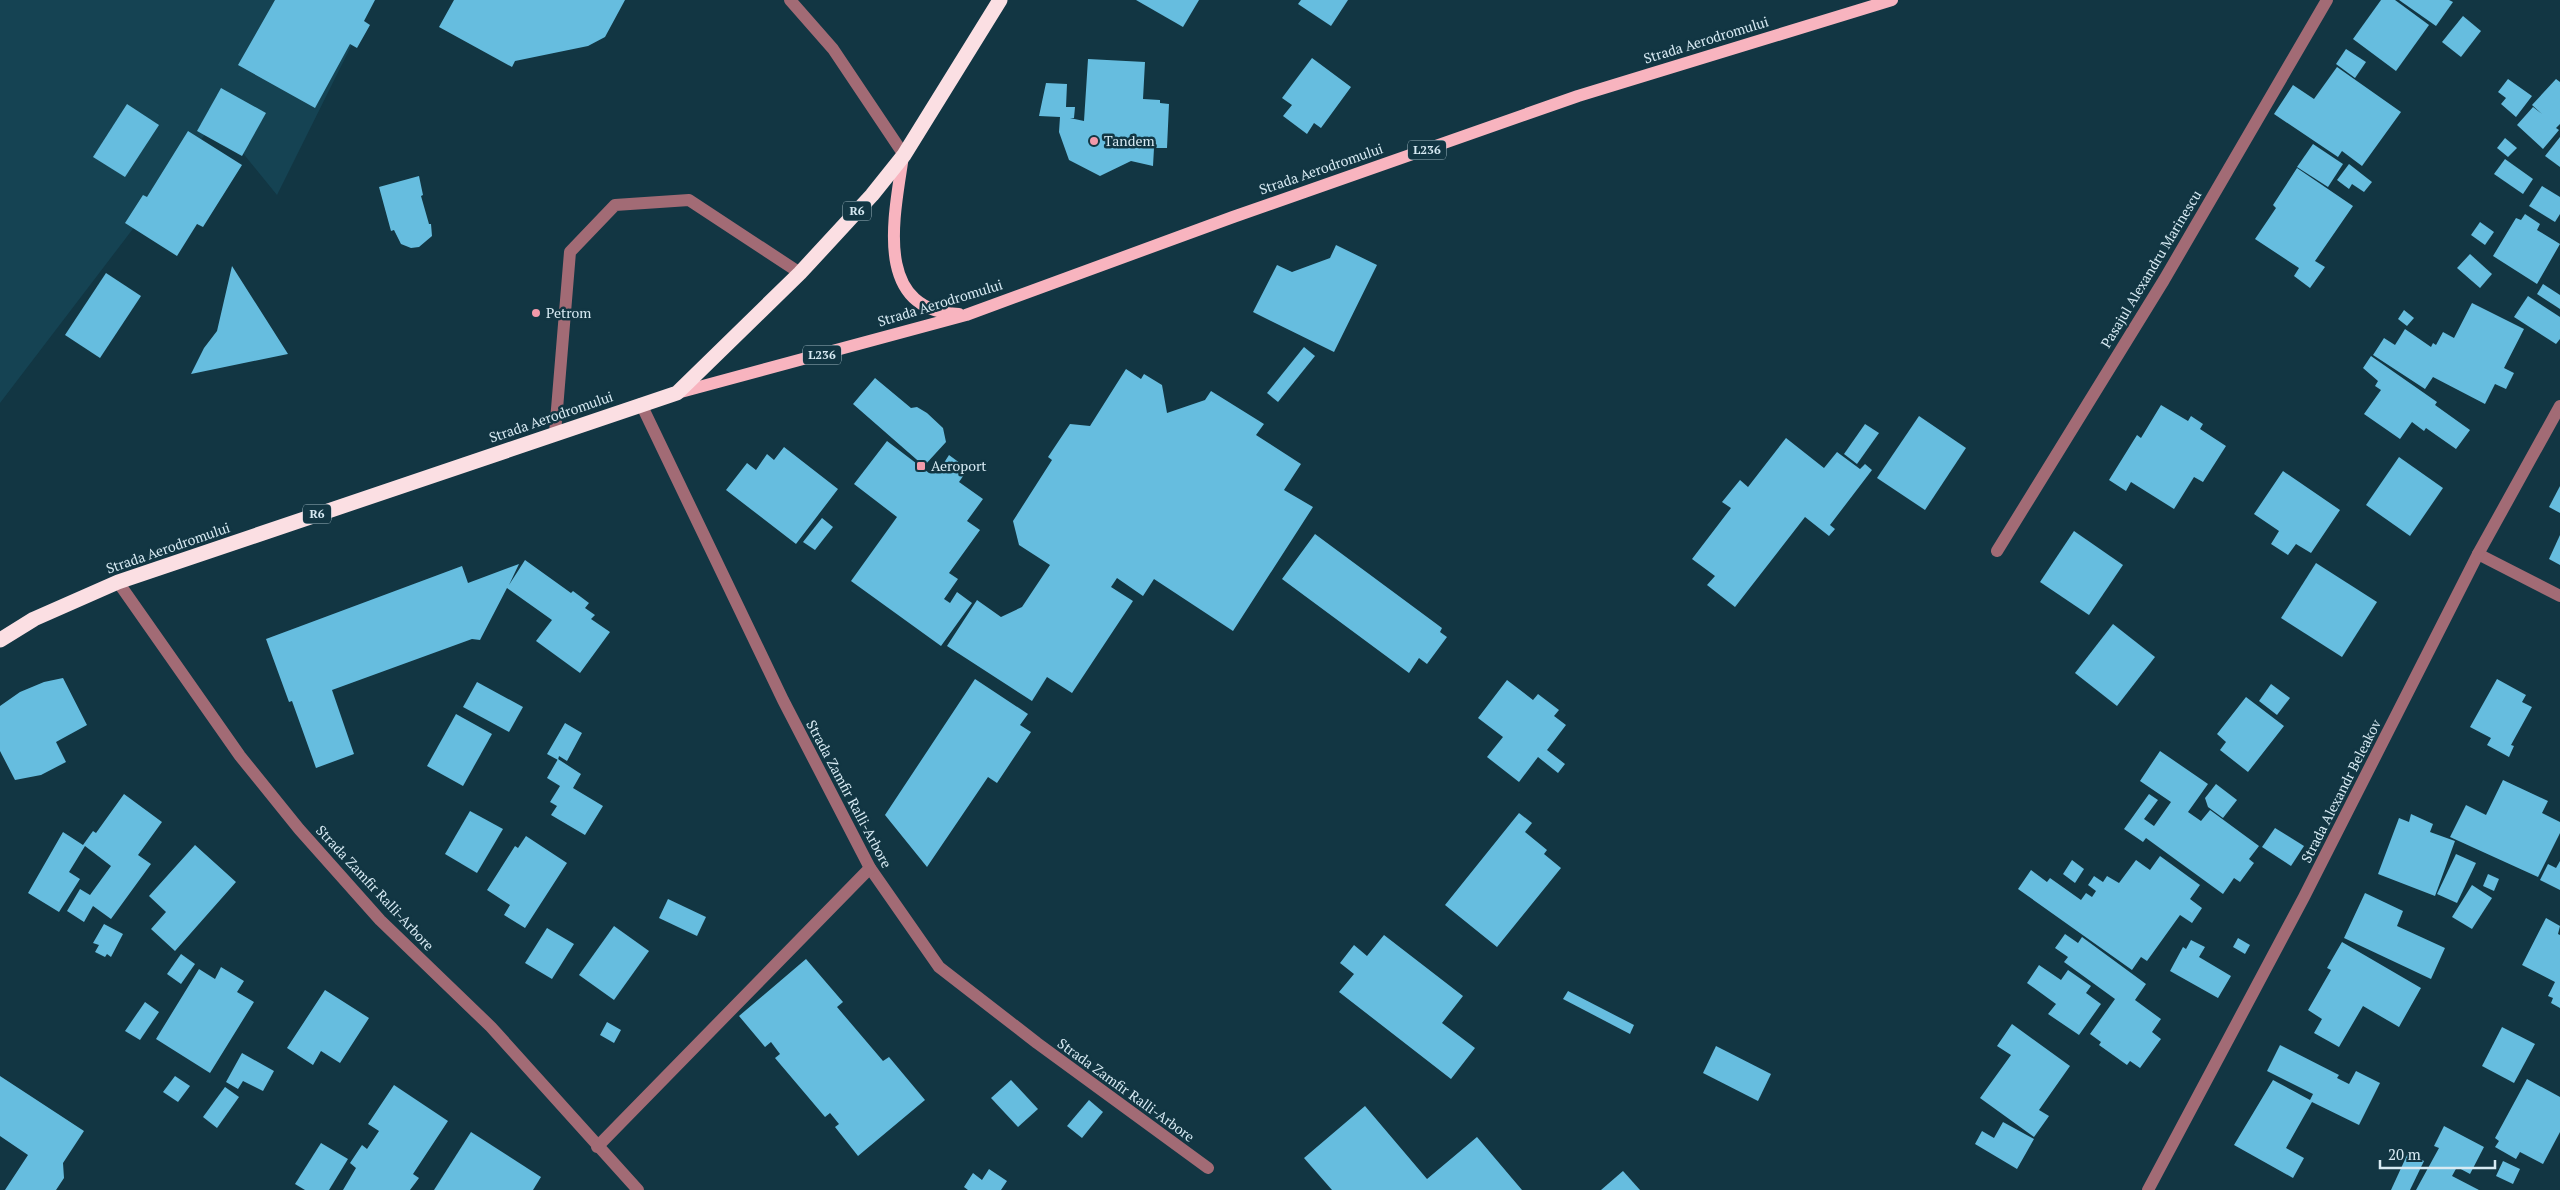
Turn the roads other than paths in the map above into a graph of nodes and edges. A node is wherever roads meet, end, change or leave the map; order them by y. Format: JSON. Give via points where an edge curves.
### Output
{"nodes":[{"id":1,"x":790,"y":0,"type":"edge"},
{"id":2,"x":1000,"y":0,"type":"edge"},
{"id":3,"x":1892,"y":0,"type":"edge"},
{"id":4,"x":2327,"y":0,"type":"edge"},
{"id":5,"x":904,"y":155,"type":"junction"},
{"id":6,"x":800,"y":274,"type":"junction"},
{"id":7,"x":966,"y":315,"type":"junction"},
{"id":8,"x":677,"y":393,"type":"junction"},
{"id":9,"x":641,"y":404,"type":"junction"},
{"id":10,"x":2560,"y":406,"type":"edge"},
{"id":11,"x":555,"y":433,"type":"junction"},
{"id":12,"x":1997,"y":551,"type":"dead end"},
{"id":13,"x":2478,"y":554,"type":"junction"},
{"id":14,"x":118,"y":582,"type":"junction"},
{"id":15,"x":2560,"y":596,"type":"edge"},
{"id":16,"x":0,"y":640,"type":"edge"},
{"id":17,"x":870,"y":868,"type":"junction"},
{"id":18,"x":597,"y":1147,"type":"junction"},
{"id":19,"x":1208,"y":1168,"type":"dead end"},
{"id":20,"x":638,"y":1190,"type":"edge"},
{"id":21,"x":2148,"y":1190,"type":"edge"}],
"edges":[{"from":1,"to":5,"type":"street","via":[[833,49]]},
{"from":2,"to":5,"type":"highway","number":"R6"},
{"from":3,"to":7,"type":"main road","name":"Strada Aerodromului","number":"L236","via":[[1578,96]]},
{"from":4,"to":12,"type":"street","name":"Pasajul Alexandru Marinescu","via":[[2164,280]]},
{"from":5,"to":6,"type":"highway","number":"R6"},
{"from":5,"to":7,"type":"main road","via":[[894,242],[894,263],[900,279],[912,296],[930,309]]},
{"from":6,"to":8,"type":"highway","number":"R6"},
{"from":6,"to":11,"type":"street","via":[[689,200],[615,205],[570,252]]},
{"from":7,"to":8,"type":"main road","name":"Strada Aerodromului","number":"L236"},
{"from":8,"to":9,"type":"highway","name":"Strada Aerodromului","number":"R6"},
{"from":9,"to":11,"type":"highway","name":"Strada Aerodromului","number":"R6"},
{"from":9,"to":17,"type":"street","name":"Strada Zamfir Ralli-Arbore","via":[[783,700]]},
{"from":10,"to":13,"type":"street","name":"Strada Alexandr Beleakov"},
{"from":11,"to":14,"type":"highway","name":"Strada Aerodromului","number":"R6"},
{"from":13,"to":15,"type":"street"},
{"from":13,"to":21,"type":"street","name":"Strada Alexandr Beleakov","via":[[2304,897]]},
{"from":14,"to":16,"type":"highway","name":"Strada Aerodromului","number":"R6","via":[[34,619]]},
{"from":14,"to":18,"type":"street","name":"Strada Zamfir Ralli-Arbore","via":[[240,756],[299,829],[380,920],[492,1028]]},
{"from":17,"to":18,"type":"street"},
{"from":17,"to":19,"type":"street","name":"Strada Zamfir Ralli-Arbore","via":[[939,967]]},
{"from":18,"to":20,"type":"street","name":"Strada Zamfir Ralli-Arbore"}]}
